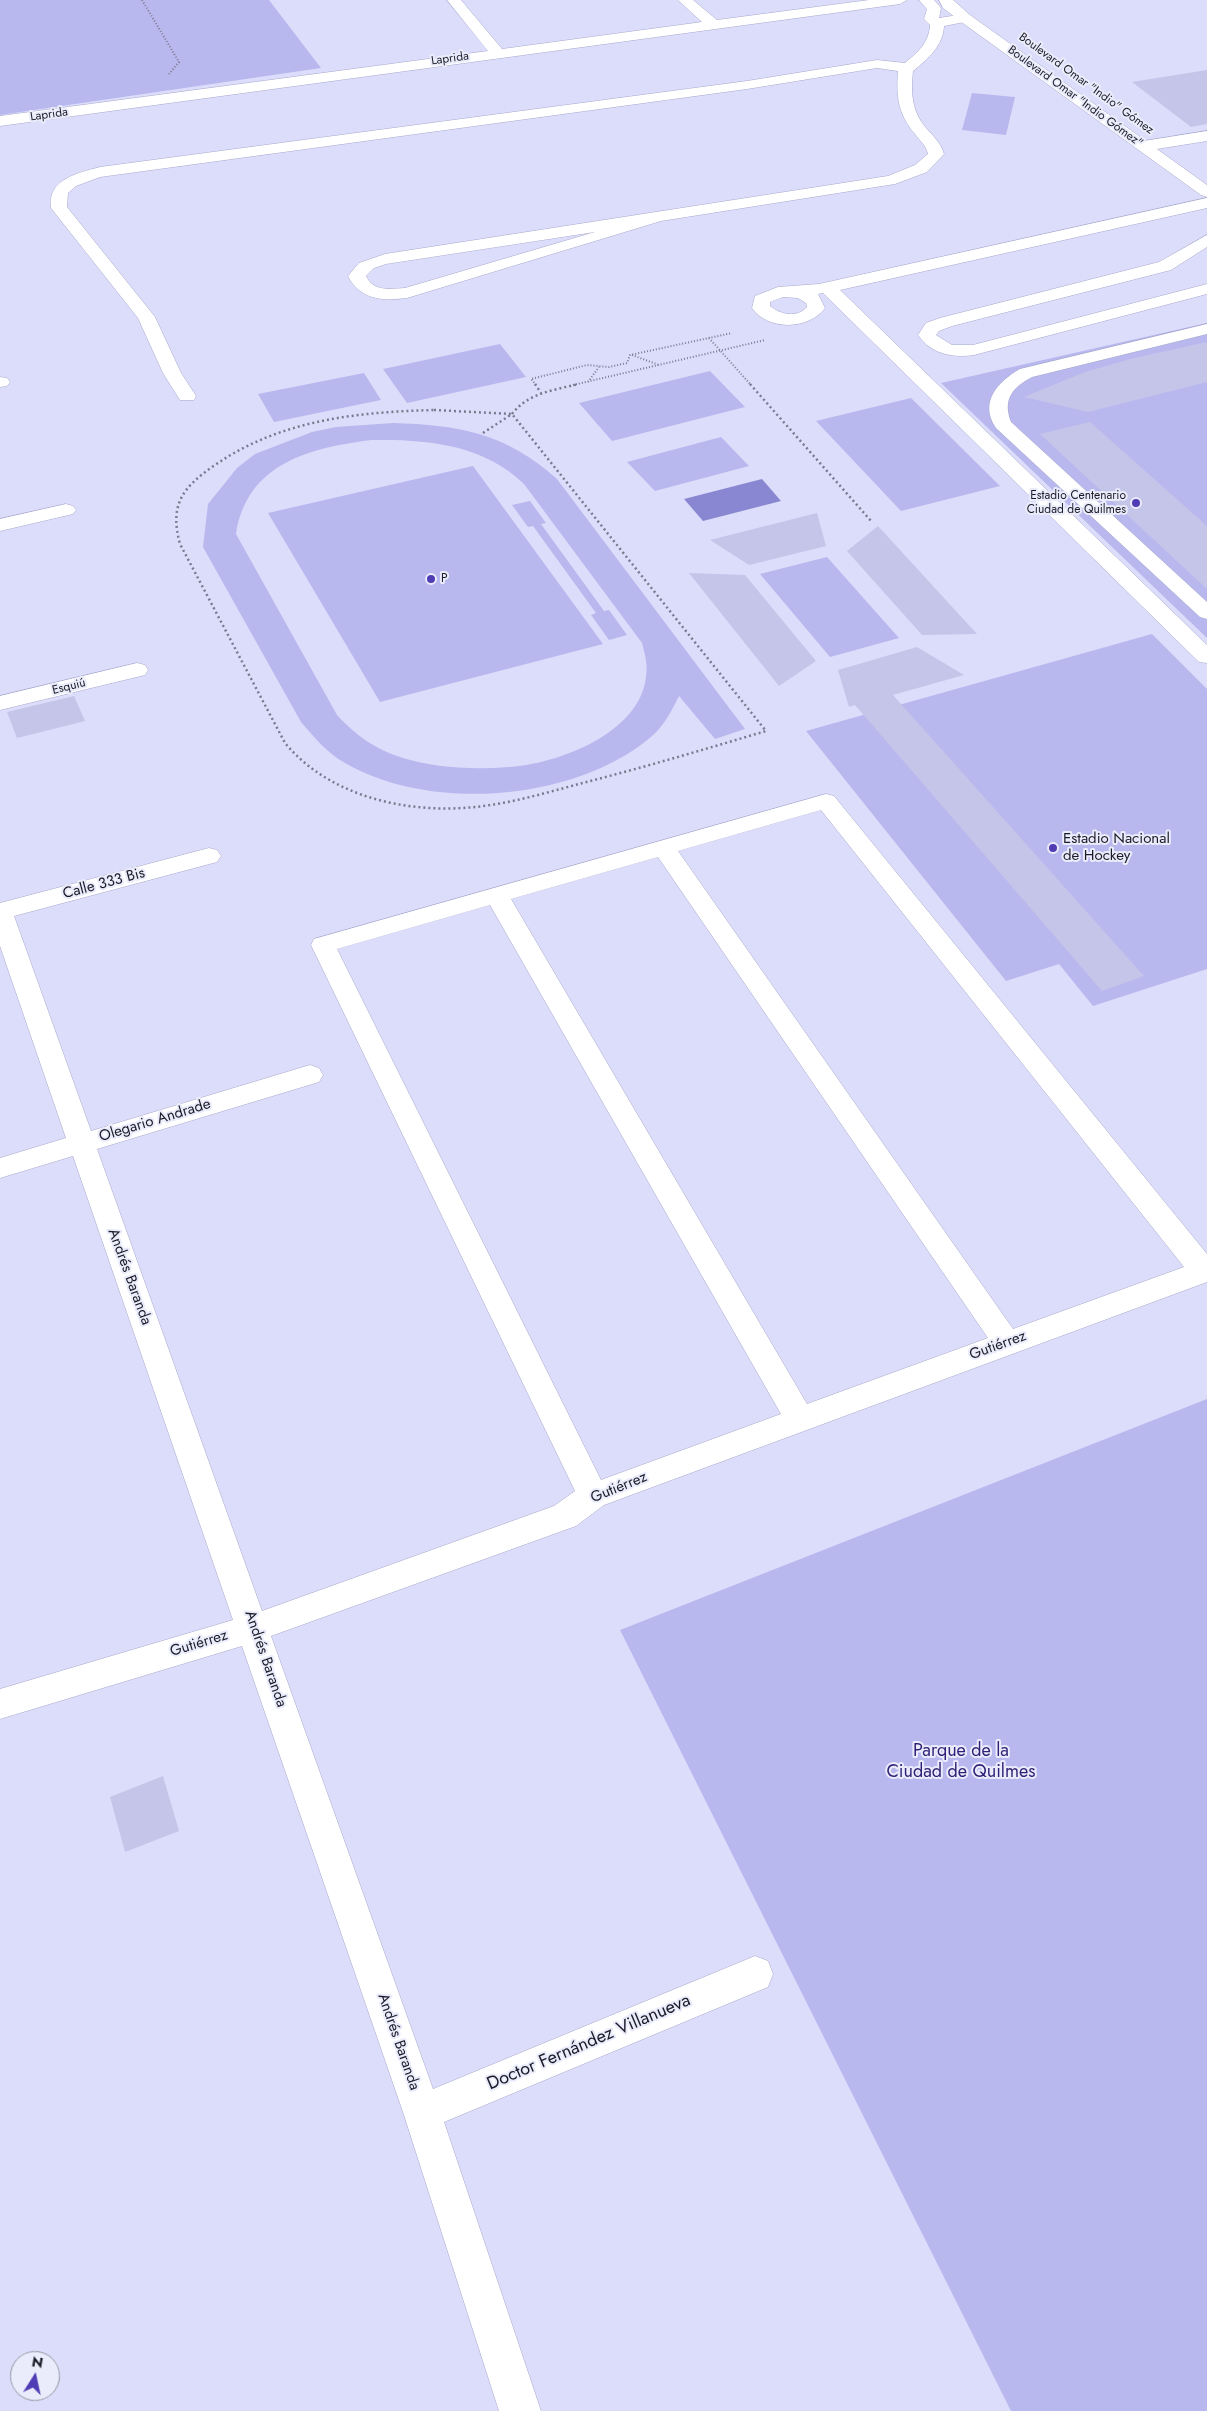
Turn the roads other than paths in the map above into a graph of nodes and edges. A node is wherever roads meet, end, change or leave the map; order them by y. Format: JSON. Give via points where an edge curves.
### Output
{"nodes":[{"id":1,"x":454,"y":0,"type":"edge"},
{"id":2,"x":685,"y":0,"type":"edge"},
{"id":3,"x":900,"y":0,"type":"edge"},
{"id":4,"x":926,"y":0,"type":"edge"},
{"id":5,"x":946,"y":0,"type":"edge"},
{"id":6,"x":965,"y":18,"type":"junction"},
{"id":7,"x":713,"y":24,"type":"junction"},
{"id":8,"x":937,"y":24,"type":"junction"},
{"id":9,"x":497,"y":53,"type":"junction"},
{"id":10,"x":906,"y":69,"type":"junction"},
{"id":11,"x":0,"y":121,"type":"edge"},
{"id":12,"x":1152,"y":131,"type":"dead end"},
{"id":13,"x":1207,"y":136,"type":"edge"},
{"id":14,"x":1168,"y":143,"type":"junction"},
{"id":15,"x":1144,"y":146,"type":"junction"},
{"id":16,"x":1184,"y":154,"type":"dead end"},
{"id":17,"x":1207,"y":192,"type":"edge"},
{"id":18,"x":1207,"y":203,"type":"edge"},
{"id":19,"x":1207,"y":212,"type":"edge"},
{"id":20,"x":654,"y":219,"type":"junction"},
{"id":21,"x":1207,"y":240,"type":"edge"},
{"id":22,"x":1207,"y":289,"type":"edge"},
{"id":23,"x":830,"y":291,"type":"junction"},
{"id":24,"x":794,"y":292,"type":"junction"},
{"id":25,"x":816,"y":304,"type":"junction"},
{"id":26,"x":1207,"y":329,"type":"edge"},
{"id":27,"x":187,"y":396,"type":"dead end"},
{"id":28,"x":66,"y":510,"type":"dead end"},
{"id":29,"x":0,"y":525,"type":"edge"},
{"id":30,"x":1207,"y":613,"type":"edge"},
{"id":31,"x":1207,"y":657,"type":"edge"},
{"id":32,"x":137,"y":670,"type":"dead end"},
{"id":33,"x":0,"y":703,"type":"edge"},
{"id":34,"x":664,"y":848,"type":"junction"},
{"id":35,"x":209,"y":856,"type":"dead end"},
{"id":36,"x":497,"y":896,"type":"junction"},
{"id":37,"x":0,"y":911,"type":"edge"},
{"id":38,"x":310,"y":1074,"type":"dead end"},
{"id":39,"x":82,"y":1144,"type":"junction"},
{"id":40,"x":0,"y":1168,"type":"edge"},
{"id":41,"x":1205,"y":1271,"type":"edge"},
{"id":42,"x":1007,"y":1343,"type":"junction"},
{"id":43,"x":800,"y":1419,"type":"junction"},
{"id":44,"x":593,"y":1496,"type":"junction"},
{"id":45,"x":254,"y":1628,"type":"junction"},
{"id":46,"x":0,"y":1704,"type":"edge"},
{"id":47,"x":755,"y":1974,"type":"dead end"},
{"id":48,"x":422,"y":2112,"type":"junction"},
{"id":49,"x":520,"y":2411,"type":"edge"}],
"edges":[{"from":1,"to":9,"type":"street"},
{"from":2,"to":7,"type":"street"},
{"from":3,"to":7,"type":"street","name":"Laprida"},
{"from":4,"to":8,"type":"street","via":[[934,8],[931,18]]},
{"from":5,"to":6,"type":"street","name":"Boulevard Omar \"Indio Gómez\"","via":[[948,6]]},
{"from":6,"to":8,"type":"street"},
{"from":6,"to":15,"type":"street","name":"Boulevard Omar \"Indio Gómez\""},
{"from":7,"to":9,"type":"street","name":"Laprida"},
{"from":8,"to":10,"type":"street","via":[[934,44]]},
{"from":9,"to":11,"type":"street","name":"Laprida"},
{"from":10,"to":20,"type":"street","via":[[903,98],[919,130],[934,147],[936,154],[930,164],[889,182]]},
{"from":10,"to":27,"type":"street","via":[[877,64],[737,86],[100,172],[70,194],[59,208],[146,317],[172,373]]},
{"from":12,"to":14,"type":"street","name":"Boulevard Omar \"Indio\" Gómez"},
{"from":13,"to":14,"type":"street"},
{"from":14,"to":15,"type":"street"},
{"from":14,"to":16,"type":"street","name":"Boulevard Omar \"Indio\" Gómez"},
{"from":15,"to":17,"type":"street","name":"Boulevard Omar \"Indio Gómez\""},
{"from":18,"to":23,"type":"street"},
{"from":19,"to":23,"type":"street"},
{"from":20,"to":20,"type":"street","via":[[385,259],[367,265],[357,276],[366,290],[394,295],[407,293]]},
{"from":21,"to":22,"type":"street","via":[[1165,266],[946,322],[932,327],[927,335],[933,344],[947,350],[974,350]]},
{"from":23,"to":24,"type":"street"},
{"from":23,"to":25,"type":"street"},
{"from":23,"to":31,"type":"street"},
{"from":24,"to":25,"type":"street","via":[[809,296]]},
{"from":24,"to":25,"type":"street","via":[[771,294],[761,300],[761,308],[777,318],[802,318],[814,312]]},
{"from":26,"to":30,"type":"street","via":[[1026,373],[1012,380],[1003,391],[997,412],[1003,424]]},
{"from":28,"to":29,"type":"street"},
{"from":32,"to":33,"type":"street","name":"Esquiú"},
{"from":34,"to":36,"type":"street"},
{"from":34,"to":41,"type":"street","via":[[826,801]]},
{"from":34,"to":42,"type":"street"},
{"from":35,"to":37,"type":"street","name":"Calle 333 Bis"},
{"from":36,"to":43,"type":"street"},
{"from":36,"to":44,"type":"street","via":[[323,945]]},
{"from":37,"to":39,"type":"street","name":"Andrés Baranda"},
{"from":38,"to":39,"type":"street","name":"Olegario Andrade"},
{"from":39,"to":40,"type":"street","name":"Olegario Andrade"},
{"from":39,"to":45,"type":"street","name":"Andrés Baranda"},
{"from":41,"to":42,"type":"street","name":"Gutiérrez"},
{"from":42,"to":43,"type":"street","name":"Gutiérrez"},
{"from":43,"to":44,"type":"street","name":"Gutiérrez"},
{"from":44,"to":45,"type":"street","name":"Gutiérrez","via":[[565,1516]]},
{"from":45,"to":46,"type":"street","name":"Gutiérrez"},
{"from":45,"to":48,"type":"street","name":"Andrés Baranda"},
{"from":47,"to":48,"type":"street","name":"Doctor Fernández Villanueva"},
{"from":48,"to":49,"type":"street","name":"Andrés Baranda"}]}
